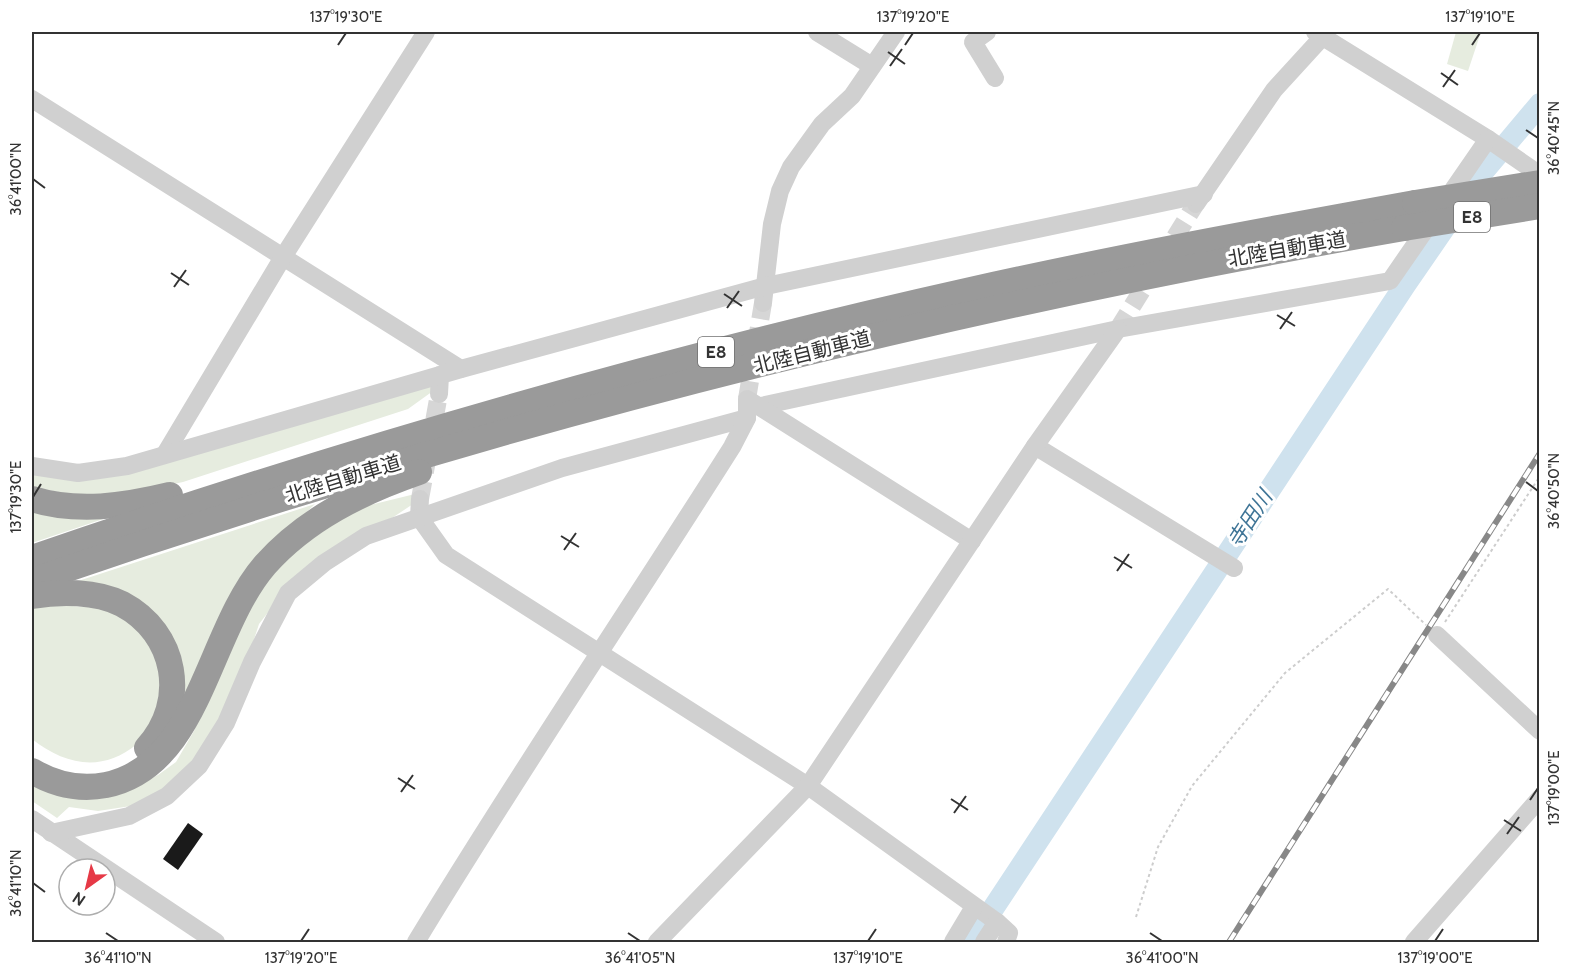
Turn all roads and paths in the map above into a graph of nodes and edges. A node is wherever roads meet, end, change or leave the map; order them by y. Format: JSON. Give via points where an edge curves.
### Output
{"nodes":[{"id":1,"x":426,"y":32,"type":"edge"},
{"id":2,"x":817,"y":32,"type":"edge"},
{"id":3,"x":896,"y":32,"type":"edge"},
{"id":4,"x":1322,"y":33,"type":"edge"},
{"id":5,"x":975,"y":35,"type":"edge"},
{"id":6,"x":872,"y":66,"type":"junction"},
{"id":7,"x":995,"y":78,"type":"dead end"},
{"id":8,"x":32,"y":99,"type":"edge"},
{"id":9,"x":1488,"y":139,"type":"junction"},
{"id":10,"x":1539,"y":175,"type":"edge"},
{"id":11,"x":1539,"y":183,"type":"edge"},
{"id":12,"x":1539,"y":206,"type":"edge"},
{"id":13,"x":283,"y":256,"type":"junction"},
{"id":14,"x":764,"y":295,"type":"junction"},
{"id":15,"x":1118,"y":329,"type":"junction"},
{"id":16,"x":461,"y":369,"type":"junction"},
{"id":17,"x":672,"y":386,"type":"junction"},
{"id":18,"x":761,"y":405,"type":"junction"},
{"id":19,"x":496,"y":411,"type":"junction"},
{"id":20,"x":747,"y":418,"type":"junction"},
{"id":21,"x":1035,"y":446,"type":"junction"},
{"id":22,"x":165,"y":454,"type":"junction"},
{"id":23,"x":32,"y":466,"type":"edge"},
{"id":24,"x":1539,"y":476,"type":"edge"},
{"id":25,"x":32,"y":499,"type":"edge"},
{"id":26,"x":420,"y":508,"type":"junction"},
{"id":27,"x":972,"y":541,"type":"junction"},
{"id":28,"x":32,"y":558,"type":"edge"},
{"id":29,"x":1234,"y":568,"type":"dead end"},
{"id":30,"x":32,"y":581,"type":"edge"},
{"id":31,"x":32,"y":596,"type":"edge"},
{"id":32,"x":1437,"y":635,"type":"junction"},
{"id":33,"x":600,"y":655,"type":"junction"},
{"id":34,"x":1539,"y":731,"type":"edge"},
{"id":35,"x":32,"y":753,"type":"edge"},
{"id":36,"x":32,"y":771,"type":"edge"},
{"id":37,"x":808,"y":786,"type":"junction"},
{"id":38,"x":1539,"y":798,"type":"edge"},
{"id":39,"x":32,"y":819,"type":"edge"},
{"id":40,"x":51,"y":833,"type":"junction"},
{"id":41,"x":974,"y":907,"type":"junction"},
{"id":42,"x":1136,"y":917,"type":"dead end"},
{"id":43,"x":997,"y":922,"type":"junction"},
{"id":44,"x":216,"y":942,"type":"edge"},
{"id":45,"x":416,"y":942,"type":"edge"},
{"id":46,"x":657,"y":942,"type":"edge"},
{"id":47,"x":953,"y":942,"type":"edge"},
{"id":48,"x":984,"y":942,"type":"edge"},
{"id":49,"x":1006,"y":942,"type":"edge"},
{"id":50,"x":1414,"y":942,"type":"edge"}],
"edges":[{"from":1,"to":13,"type":"street"},
{"from":2,"to":6,"type":"street"},
{"from":3,"to":6,"type":"street"},
{"from":4,"to":9,"type":"street"},
{"from":4,"to":14,"type":"street","via":[[1274,90],[1199,200]]},
{"from":5,"to":7,"type":"street"},
{"from":6,"to":14,"type":"street","via":[[852,96],[822,124],[783,183],[772,224]]},
{"from":8,"to":13,"type":"street"},
{"from":9,"to":10,"type":"street"},
{"from":9,"to":15,"type":"street","via":[[1390,280]]},
{"from":11,"to":19,"type":"highway","name":"北陸自動車道","number":"E8","bridge":true,"via":[[1257,232],[970,290],[662,365]]},
{"from":12,"to":17,"type":"highway","name":"北陸自動車道","number":"E8","bridge":true,"via":[[1261,253],[983,311]]},
{"from":13,"to":16,"type":"street"},
{"from":13,"to":22,"type":"street"},
{"from":14,"to":16,"type":"street"},
{"from":15,"to":18,"type":"street"},
{"from":15,"to":21,"type":"street"},
{"from":16,"to":22,"type":"street","via":[[439,385]]},
{"from":17,"to":30,"type":"highway","name":"北陸自動車道","number":"E8","via":[[375,469]]},
{"from":17,"to":36,"type":"highway","via":[[376,488],[322,516],[283,548],[250,585],[182,727],[158,758],[131,777],[96,787],[58,783]]},
{"from":18,"to":20,"type":"street","via":[[747,399]]},
{"from":18,"to":27,"type":"street"},
{"from":19,"to":25,"type":"highway","via":[[451,419],[138,503],[72,507]]},
{"from":19,"to":28,"type":"highway","name":"北陸自動車道","number":"E8","via":[[237,489]]},
{"from":20,"to":26,"type":"street"},
{"from":20,"to":33,"type":"street"},
{"from":21,"to":27,"type":"street"},
{"from":21,"to":29,"type":"street"},
{"from":22,"to":23,"type":"street","via":[[127,466],[78,473]]},
{"from":24,"to":32,"type":"path"},
{"from":26,"to":33,"type":"street","via":[[446,555]]},
{"from":26,"to":40,"type":"street","via":[[324,563],[288,594],[226,723],[199,766],[167,796],[129,816]]},
{"from":27,"to":37,"type":"street"},
{"from":31,"to":35,"type":"highway","via":[[81,594],[122,604],[154,632],[166,649],[173,669],[174,690],[166,720],[149,747],[115,768],[77,771],[55,766]]},
{"from":32,"to":34,"type":"street"},
{"from":32,"to":42,"type":"path","via":[[1388,589],[1285,673],[1192,786],[1158,847]]},
{"from":33,"to":37,"type":"street"},
{"from":33,"to":45,"type":"street","via":[[498,807]]},
{"from":37,"to":41,"type":"street"},
{"from":37,"to":46,"type":"street"},
{"from":38,"to":50,"type":"street"},
{"from":39,"to":40,"type":"street"},
{"from":40,"to":44,"type":"street"},
{"from":41,"to":43,"type":"street"},
{"from":41,"to":47,"type":"street"},
{"from":43,"to":48,"type":"street"},
{"from":43,"to":49,"type":"street","via":[[1009,933]]}]}
